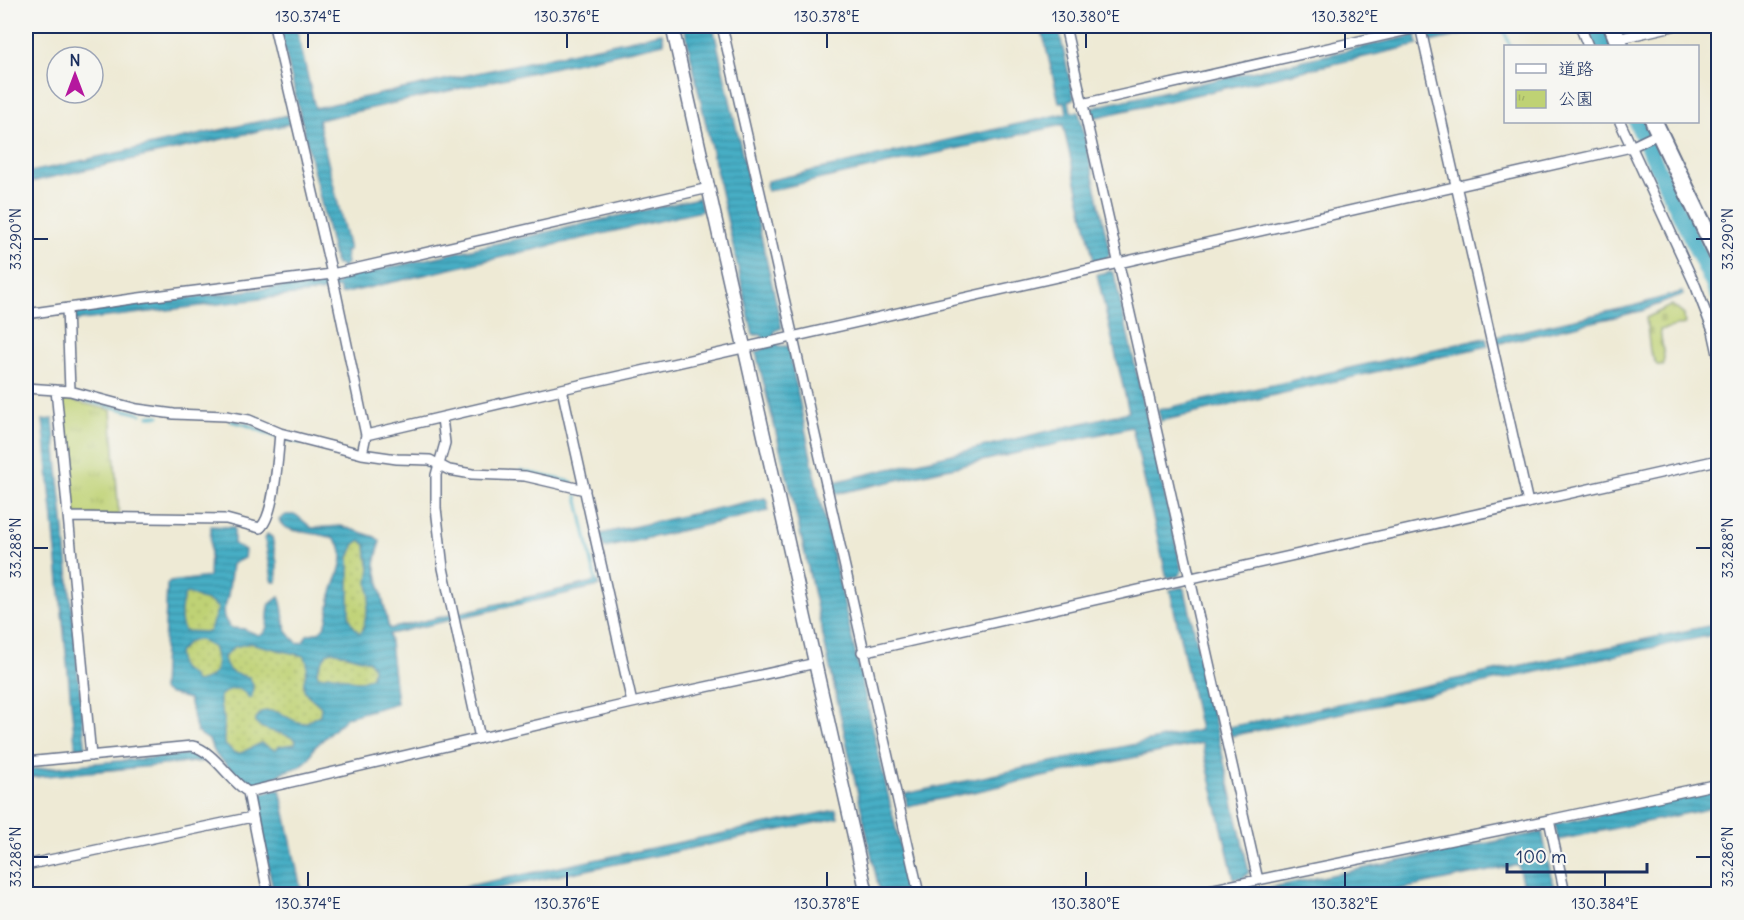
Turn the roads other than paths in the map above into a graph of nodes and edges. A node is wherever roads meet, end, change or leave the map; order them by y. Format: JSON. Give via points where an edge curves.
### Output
{"nodes":[{"id":1,"x":274,"y":26,"type":"edge"},
{"id":2,"x":672,"y":26,"type":"edge"},
{"id":3,"x":722,"y":26,"type":"edge"},
{"id":4,"x":1065,"y":26,"type":"edge"},
{"id":5,"x":1420,"y":26,"type":"edge"},
{"id":6,"x":1580,"y":26,"type":"edge"},
{"id":7,"x":1673,"y":26,"type":"edge"},
{"id":8,"x":1616,"y":37,"type":"edge"},
{"id":9,"x":1588,"y":45,"type":"edge"},
{"id":10,"x":1082,"y":104,"type":"junction"},
{"id":11,"x":1620,"y":123,"type":"edge"},
{"id":12,"x":1656,"y":130,"type":"edge"},
{"id":13,"x":1632,"y":146,"type":"junction"},
{"id":14,"x":1456,"y":186,"type":"junction"},
{"id":15,"x":709,"y":189,"type":"junction"},
{"id":16,"x":1719,"y":256,"type":"edge"},
{"id":17,"x":1118,"y":262,"type":"junction"},
{"id":18,"x":340,"y":272,"type":"junction"},
{"id":19,"x":67,"y":308,"type":"junction"},
{"id":20,"x":26,"y":314,"type":"edge"},
{"id":21,"x":793,"y":336,"type":"junction"},
{"id":22,"x":744,"y":347,"type":"junction"},
{"id":23,"x":1719,"y":354,"type":"edge"},
{"id":24,"x":26,"y":388,"type":"edge"},
{"id":25,"x":562,"y":389,"type":"junction"},
{"id":26,"x":56,"y":390,"type":"junction"},
{"id":27,"x":70,"y":391,"type":"junction"},
{"id":28,"x":442,"y":418,"type":"junction"},
{"id":29,"x":280,"y":433,"type":"junction"},
{"id":30,"x":366,"y":435,"type":"junction"},
{"id":31,"x":362,"y":454,"type":"junction"},
{"id":32,"x":1719,"y":460,"type":"edge"},
{"id":33,"x":439,"y":465,"type":"junction"},
{"id":34,"x":585,"y":490,"type":"junction"},
{"id":35,"x":1528,"y":503,"type":"junction"},
{"id":36,"x":69,"y":518,"type":"junction"},
{"id":37,"x":1189,"y":580,"type":"junction"},
{"id":38,"x":862,"y":652,"type":"junction"},
{"id":39,"x":816,"y":663,"type":"junction"},
{"id":40,"x":632,"y":703,"type":"junction"},
{"id":41,"x":480,"y":738,"type":"junction"},
{"id":42,"x":92,"y":756,"type":"junction"},
{"id":43,"x":26,"y":762,"type":"edge"},
{"id":44,"x":1719,"y":784,"type":"edge"},
{"id":45,"x":248,"y":792,"type":"junction"},
{"id":46,"x":252,"y":817,"type":"junction"},
{"id":47,"x":1549,"y":820,"type":"junction"},
{"id":48,"x":26,"y":865,"type":"edge"},
{"id":49,"x":1258,"y":880,"type":"junction"},
{"id":50,"x":268,"y":894,"type":"edge"},
{"id":51,"x":867,"y":894,"type":"edge"},
{"id":52,"x":919,"y":894,"type":"edge"},
{"id":53,"x":1190,"y":894,"type":"edge"},
{"id":54,"x":1565,"y":894,"type":"edge"}],
"edges":[{"from":1,"to":18,"type":"street"},
{"from":2,"to":15,"type":"street"},
{"from":3,"to":21,"type":"street"},
{"from":4,"to":10,"type":"street"},
{"from":5,"to":10,"type":"street"},
{"from":5,"to":14,"type":"street"},
{"from":6,"to":9,"type":"street"},
{"from":7,"to":8,"type":"street"},
{"from":10,"to":17,"type":"street"},
{"from":11,"to":13,"type":"street"},
{"from":12,"to":13,"type":"street"},
{"from":12,"to":16,"type":"highway"},
{"from":13,"to":14,"type":"street"},
{"from":13,"to":23,"type":"street","via":[[1696,287]]},
{"from":14,"to":17,"type":"street"},
{"from":14,"to":35,"type":"street"},
{"from":15,"to":18,"type":"street"},
{"from":15,"to":22,"type":"street"},
{"from":17,"to":21,"type":"street"},
{"from":17,"to":37,"type":"street"},
{"from":18,"to":19,"type":"street"},
{"from":18,"to":30,"type":"street"},
{"from":19,"to":20,"type":"street"},
{"from":19,"to":27,"type":"street"},
{"from":21,"to":22,"type":"street"},
{"from":21,"to":38,"type":"street"},
{"from":22,"to":25,"type":"street"},
{"from":22,"to":39,"type":"street"},
{"from":24,"to":26,"type":"street"},
{"from":25,"to":28,"type":"street"},
{"from":25,"to":34,"type":"street"},
{"from":26,"to":27,"type":"street"},
{"from":26,"to":36,"type":"street"},
{"from":27,"to":29,"type":"street","via":[[137,410],[249,420]]},
{"from":28,"to":30,"type":"street"},
{"from":28,"to":33,"type":"street","via":[[445,443]]},
{"from":29,"to":31,"type":"street"},
{"from":29,"to":36,"type":"street","via":[[274,490],[266,523],[260,528],[226,519]]},
{"from":30,"to":31,"type":"street"},
{"from":31,"to":33,"type":"street","via":[[430,460]]},
{"from":32,"to":35,"type":"street"},
{"from":33,"to":34,"type":"street","via":[[472,474],[525,476]]},
{"from":33,"to":41,"type":"street","via":[[436,508],[443,568]]},
{"from":34,"to":40,"type":"street"},
{"from":35,"to":37,"type":"street"},
{"from":36,"to":42,"type":"street"},
{"from":37,"to":38,"type":"street"},
{"from":37,"to":49,"type":"street"},
{"from":38,"to":52,"type":"street"},
{"from":39,"to":40,"type":"street"},
{"from":39,"to":51,"type":"street"},
{"from":40,"to":41,"type":"street"},
{"from":41,"to":45,"type":"street"},
{"from":42,"to":43,"type":"street"},
{"from":42,"to":45,"type":"street","via":[[192,746],[206,752]]},
{"from":44,"to":47,"type":"street"},
{"from":45,"to":46,"type":"street"},
{"from":46,"to":48,"type":"street"},
{"from":46,"to":50,"type":"street"},
{"from":47,"to":49,"type":"street"},
{"from":47,"to":54,"type":"street"},
{"from":49,"to":53,"type":"street"}]}
